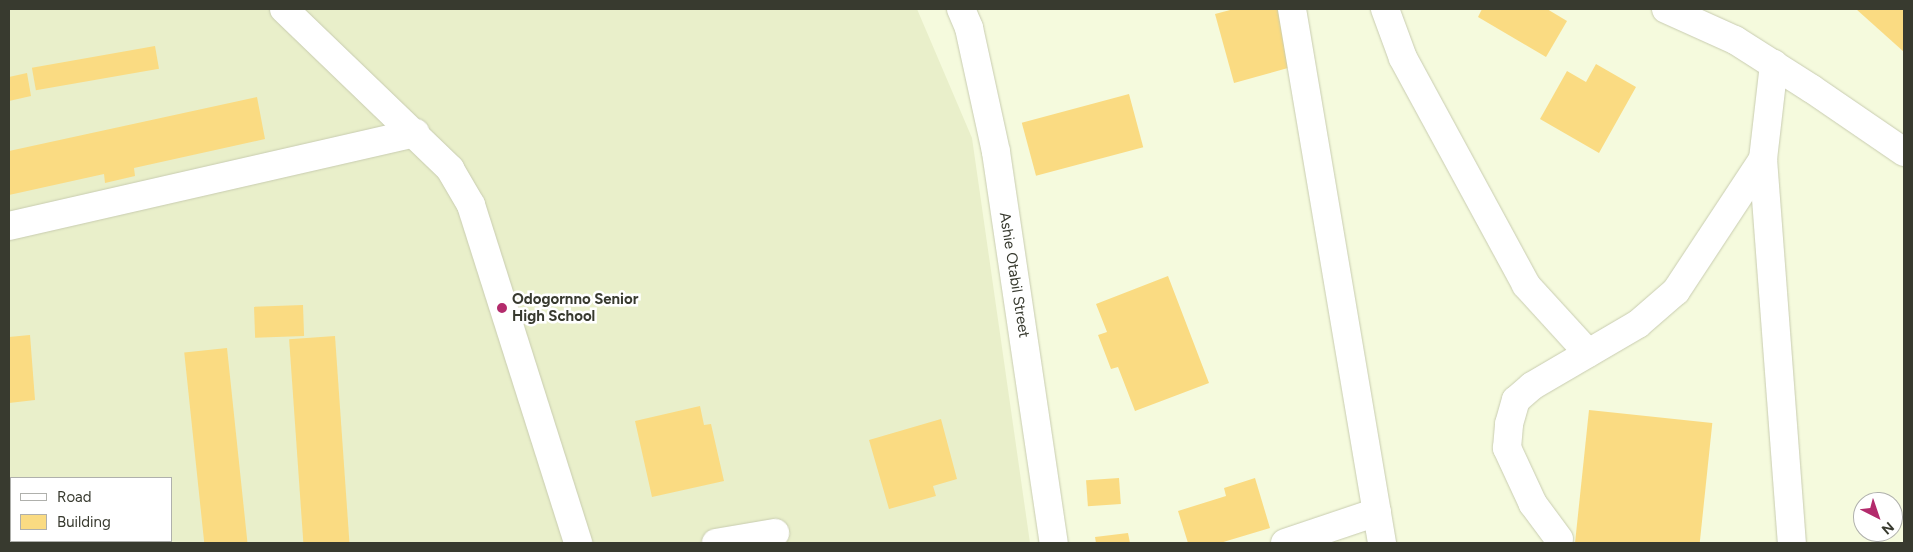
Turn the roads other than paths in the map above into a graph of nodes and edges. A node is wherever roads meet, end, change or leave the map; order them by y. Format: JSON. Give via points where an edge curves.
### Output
{"nodes":[{"id":1,"x":284,"y":9,"type":"edge"},
{"id":2,"x":961,"y":9,"type":"edge"},
{"id":3,"x":1292,"y":9,"type":"edge"},
{"id":4,"x":1385,"y":9,"type":"edge"},
{"id":5,"x":1666,"y":9,"type":"edge"},
{"id":6,"x":1774,"y":64,"type":"junction"},
{"id":7,"x":415,"y":133,"type":"junction"},
{"id":8,"x":1904,"y":152,"type":"edge"},
{"id":9,"x":1763,"y":159,"type":"junction"},
{"id":10,"x":9,"y":226,"type":"edge"},
{"id":11,"x":1588,"y":353,"type":"junction"},
{"id":12,"x":1377,"y":512,"type":"junction"},
{"id":13,"x":775,"y":533,"type":"dead end"},
{"id":14,"x":1559,"y":539,"type":"dead end"},
{"id":15,"x":578,"y":543,"type":"edge"},
{"id":16,"x":716,"y":543,"type":"edge"},
{"id":17,"x":1054,"y":543,"type":"edge"},
{"id":18,"x":1284,"y":543,"type":"edge"},
{"id":19,"x":1382,"y":543,"type":"edge"},
{"id":20,"x":1792,"y":543,"type":"edge"}],
"edges":[{"from":1,"to":7,"type":"street"},
{"from":2,"to":17,"type":"street","name":"Ashie Otabil Street","via":[[969,28],[996,152]]},
{"from":3,"to":12,"type":"street"},
{"from":4,"to":11,"type":"street","via":[[1403,58],[1526,285]]},
{"from":5,"to":6,"type":"street","via":[[1735,40]]},
{"from":6,"to":8,"type":"street"},
{"from":6,"to":9,"type":"street"},
{"from":7,"to":10,"type":"street"},
{"from":7,"to":15,"type":"street","via":[[450,169],[471,205]]},
{"from":9,"to":11,"type":"street","via":[[1676,290],[1638,324]]},
{"from":9,"to":20,"type":"street"},
{"from":11,"to":14,"type":"street","via":[[1532,386],[1516,400],[1509,424],[1508,448],[1533,504]]},
{"from":12,"to":18,"type":"street"},
{"from":12,"to":19,"type":"street"},
{"from":13,"to":16,"type":"street"}]}
